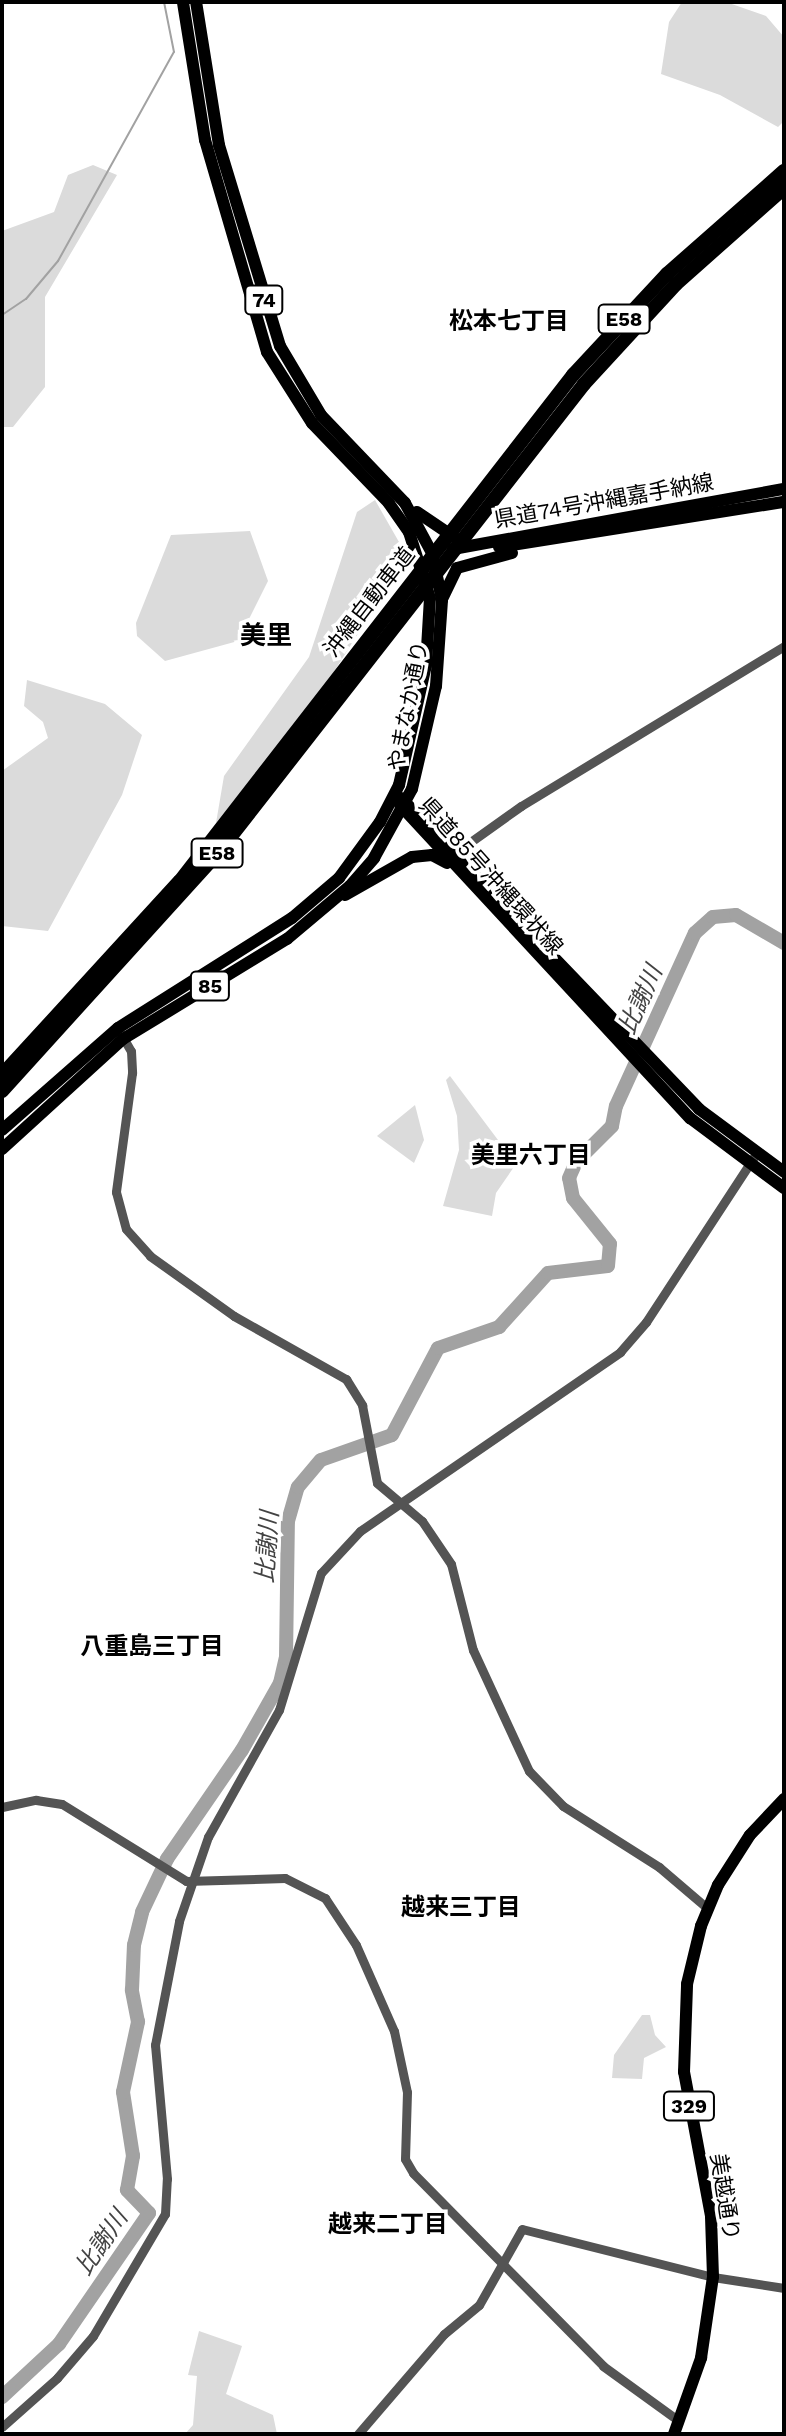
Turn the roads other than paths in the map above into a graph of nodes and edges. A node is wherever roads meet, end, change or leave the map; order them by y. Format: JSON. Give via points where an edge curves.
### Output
{"nodes":[{"id":1,"x":183,"y":2,"type":"edge"},
{"id":2,"x":196,"y":2,"type":"edge"},
{"id":3,"x":784,"y":171,"type":"edge"},
{"id":4,"x":784,"y":188,"type":"edge"},
{"id":5,"x":784,"y":489,"type":"edge"},
{"id":6,"x":490,"y":491,"type":"junction"},
{"id":7,"x":784,"y":502,"type":"edge"},
{"id":8,"x":405,"y":503,"type":"junction"},
{"id":9,"x":498,"y":540,"type":"junction"},
{"id":10,"x":559,"y":541,"type":"junction"},
{"id":11,"x":428,"y":556,"type":"junction"},
{"id":12,"x":412,"y":594,"type":"junction"},
{"id":13,"x":442,"y":600,"type":"junction"},
{"id":14,"x":784,"y":646,"type":"edge"},
{"id":15,"x":394,"y":796,"type":"junction"},
{"id":16,"x":404,"y":805,"type":"junction"},
{"id":17,"x":454,"y":860,"type":"junction"},
{"id":18,"x":339,"y":897,"type":"junction"},
{"id":19,"x":121,"y":1033,"type":"junction"},
{"id":20,"x":2,"y":1075,"type":"edge"},
{"id":21,"x":2,"y":1091,"type":"edge"},
{"id":22,"x":2,"y":1130,"type":"edge"},
{"id":23,"x":2,"y":1149,"type":"edge"},
{"id":24,"x":752,"y":1160,"type":"junction"},
{"id":25,"x":784,"y":1172,"type":"edge"},
{"id":26,"x":784,"y":1188,"type":"edge"},
{"id":27,"x":401,"y":1505,"type":"junction"},
{"id":28,"x":784,"y":1799,"type":"edge"},
{"id":29,"x":2,"y":1807,"type":"edge"},
{"id":30,"x":191,"y":1882,"type":"junction"},
{"id":31,"x":707,"y":1908,"type":"junction"},
{"id":32,"x":504,"y":2263,"type":"junction"},
{"id":33,"x":713,"y":2277,"type":"junction"},
{"id":34,"x":784,"y":2288,"type":"edge"},
{"id":35,"x":679,"y":2421,"type":"junction"},
{"id":36,"x":2,"y":2427,"type":"edge"},
{"id":37,"x":358,"y":2434,"type":"edge"},
{"id":38,"x":674,"y":2434,"type":"edge"}],
"edges":[{"from":1,"to":11,"type":"main road","number":"74","via":[[205,140],[267,352],[312,423],[389,503]]},
{"from":2,"to":8,"type":"main road","number":"74","via":[[219,145],[280,346],[321,415]]},
{"from":3,"to":6,"type":"highway","name":"沖縄自動車道","number":"E58","via":[[627,316]]},
{"from":4,"to":6,"type":"highway","name":"沖縄自動車道","number":"E58","via":[[636,326]]},
{"from":5,"to":9,"type":"main road","name":"県道74号沖縄嘉手納線"},
{"from":6,"to":12,"type":"highway","name":"沖縄自動車道","number":"E58"},
{"from":7,"to":10,"type":"main road","name":"県道74号沖縄嘉手納線"},
{"from":8,"to":9,"type":"main road","via":[[448,534]]},
{"from":8,"to":11,"type":"main road","number":"74"},
{"from":9,"to":11,"type":"main road","name":"県道74号沖縄嘉手納線"},
{"from":10,"to":11,"type":"main road","name":"県道74号沖縄嘉手納線"},
{"from":10,"to":13,"type":"main road","via":[[465,564],[452,573]]},
{"from":11,"to":13,"type":"main road","name":"やまなか通り","number":"85"},
{"from":11,"to":15,"type":"main road","name":"やまなか通り","number":"85","via":[[429,639],[415,724]]},
{"from":12,"to":20,"type":"highway","name":"沖縄自動車道","number":"E58","via":[[180,881]]},
{"from":12,"to":21,"type":"highway","name":"沖縄自動車道","number":"E58","via":[[218,853]]},
{"from":13,"to":16,"type":"main road","name":"やまなか通り","number":"85","via":[[436,686]]},
{"from":14,"to":17,"type":"street","via":[[496,822]]},
{"from":15,"to":16,"type":"main road","name":"県道85号沖縄環状線"},
{"from":15,"to":19,"type":"main road","name":"やまなか通り","number":"85","via":[[362,850],[322,895]]},
{"from":16,"to":17,"type":"main road","name":"県道85号沖縄環状線"},
{"from":16,"to":18,"type":"main road","name":"やまなか通り","number":"85","via":[[374,858]]},
{"from":17,"to":18,"type":"main road","via":[[412,857]]},
{"from":17,"to":24,"type":"main road","name":"県道85号沖縄環状線","via":[[647,1065]]},
{"from":18,"to":19,"type":"main road","name":"やまなか通り","number":"85","via":[[287,939]]},
{"from":19,"to":22,"type":"main road","name":"やまなか通り","number":"85"},
{"from":19,"to":23,"type":"main road","name":"やまなか通り","number":"85"},
{"from":19,"to":27,"type":"street","via":[[131,1051],[132,1073],[116,1192],[126,1229],[150,1256],[234,1316],[346,1379],[362,1405],[377,1483]]},
{"from":24,"to":25,"type":"main road","name":"県道85号沖縄環状線"},
{"from":24,"to":26,"type":"main road","name":"県道85号沖縄環状線"},
{"from":24,"to":27,"type":"street","via":[[646,1322],[620,1352]]},
{"from":27,"to":30,"type":"street","via":[[337,1550],[321,1573],[279,1710],[208,1837]]},
{"from":27,"to":31,"type":"street","via":[[445,1550],[473,1650],[529,1771],[545,1792],[659,1867]]},
{"from":28,"to":31,"type":"main road","name":"美越通り","number":"329","via":[[742,1846]]},
{"from":29,"to":30,"type":"street","via":[[36,1800],[62,1804]]},
{"from":30,"to":32,"type":"street","via":[[285,1878],[317,1892],[336,1910],[394,2031],[407,2092],[405,2159],[428,2190]]},
{"from":30,"to":36,"type":"street","via":[[157,2014],[165,2214],[84,2347]]},
{"from":31,"to":33,"type":"main road","name":"美越通り","number":"329","via":[[687,1984],[683,2050],[711,2216]]},
{"from":32,"to":33,"type":"street","via":[[522,2229]]},
{"from":32,"to":35,"type":"street","via":[[603,2366]]},
{"from":32,"to":37,"type":"street","via":[[479,2305],[444,2334]]},
{"from":33,"to":34,"type":"street"},
{"from":33,"to":35,"type":"main road","name":"美越通り","number":"329","via":[[701,2358]]},
{"from":35,"to":38,"type":"main road","name":"美越通り","number":"329"}]}
